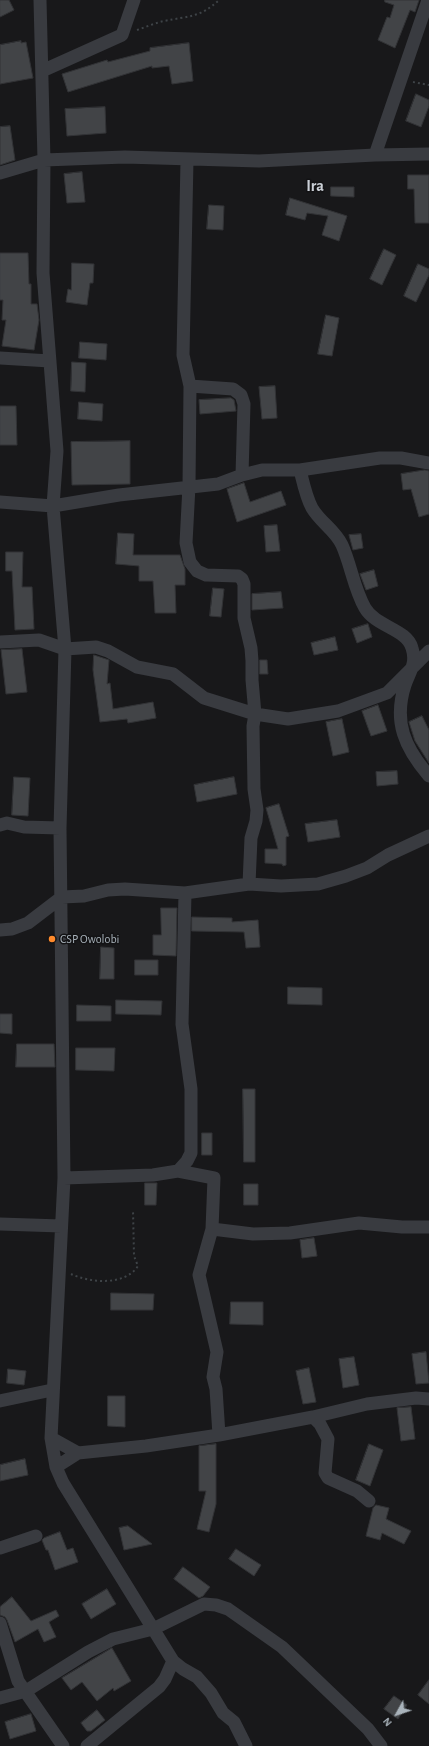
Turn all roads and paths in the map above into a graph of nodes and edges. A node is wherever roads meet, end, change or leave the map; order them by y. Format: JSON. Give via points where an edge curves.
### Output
{"nodes":[{"id":1,"x":40,"y":0,"type":"edge"},
{"id":2,"x":134,"y":0,"type":"edge"},
{"id":3,"x":219,"y":0,"type":"edge"},
{"id":4,"x":428,"y":0,"type":"edge"},
{"id":5,"x":122,"y":35,"type":"junction"},
{"id":6,"x":42,"y":71,"type":"junction"},
{"id":7,"x":400,"y":80,"type":"junction"},
{"id":8,"x":429,"y":85,"type":"edge"},
{"id":9,"x":429,"y":154,"type":"edge"},
{"id":10,"x":375,"y":155,"type":"junction"},
{"id":11,"x":44,"y":160,"type":"junction"},
{"id":12,"x":187,"y":160,"type":"junction"},
{"id":13,"x":0,"y":173,"type":"edge"},
{"id":14,"x":0,"y":358,"type":"edge"},
{"id":15,"x":50,"y":361,"type":"junction"},
{"id":16,"x":190,"y":386,"type":"junction"},
{"id":17,"x":429,"y":463,"type":"edge"},
{"id":18,"x":300,"y":470,"type":"junction"},
{"id":19,"x":242,"y":475,"type":"junction"},
{"id":20,"x":189,"y":486,"type":"junction"},
{"id":21,"x":0,"y":502,"type":"edge"},
{"id":22,"x":53,"y":506,"type":"junction"},
{"id":23,"x":0,"y":642,"type":"edge"},
{"id":24,"x":65,"y":649,"type":"junction"},
{"id":25,"x":429,"y":651,"type":"edge"},
{"id":26,"x":414,"y":664,"type":"junction"},
{"id":27,"x":255,"y":714,"type":"junction"},
{"id":28,"x":429,"y":776,"type":"edge"},
{"id":29,"x":0,"y":825,"type":"edge"},
{"id":30,"x":60,"y":828,"type":"junction"},
{"id":31,"x":429,"y":836,"type":"edge"},
{"id":32,"x":249,"y":884,"type":"junction"},
{"id":33,"x":185,"y":893,"type":"junction"},
{"id":34,"x":62,"y":897,"type":"junction"},
{"id":35,"x":0,"y":930,"type":"edge"},
{"id":36,"x":178,"y":1171,"type":"junction"},
{"id":37,"x":64,"y":1178,"type":"junction"},
{"id":38,"x":133,"y":1210,"type":"dead end"},
{"id":39,"x":0,"y":1224,"type":"edge"},
{"id":40,"x":60,"y":1226,"type":"junction"},
{"id":41,"x":429,"y":1227,"type":"edge"},
{"id":42,"x":212,"y":1229,"type":"junction"},
{"id":43,"x":59,"y":1268,"type":"junction"},
{"id":44,"x":52,"y":1390,"type":"junction"},
{"id":45,"x":429,"y":1399,"type":"edge"},
{"id":46,"x":0,"y":1401,"type":"edge"},
{"id":47,"x":313,"y":1417,"type":"junction"},
{"id":48,"x":219,"y":1435,"type":"junction"},
{"id":49,"x":51,"y":1438,"type":"junction"},
{"id":50,"x":78,"y":1453,"type":"junction"},
{"id":51,"x":56,"y":1467,"type":"junction"},
{"id":52,"x":368,"y":1501,"type":"dead end"},
{"id":53,"x":36,"y":1536,"type":"dead end"},
{"id":54,"x":0,"y":1548,"type":"edge"},
{"id":55,"x":0,"y":1623,"type":"edge"},
{"id":56,"x":153,"y":1629,"type":"junction"},
{"id":57,"x":173,"y":1660,"type":"junction"},
{"id":58,"x":26,"y":1691,"type":"junction"},
{"id":59,"x":0,"y":1698,"type":"edge"},
{"id":60,"x":63,"y":1746,"type":"edge"},
{"id":61,"x":87,"y":1746,"type":"edge"},
{"id":62,"x":246,"y":1746,"type":"edge"},
{"id":63,"x":381,"y":1746,"type":"edge"}],
"edges":[{"from":1,"to":6,"type":"street"},
{"from":2,"to":5,"type":"street"},
{"from":3,"to":5,"type":"path","via":[[207,11],[186,18],[163,21]]},
{"from":4,"to":7,"type":"street"},
{"from":5,"to":6,"type":"street"},
{"from":6,"to":11,"type":"street"},
{"from":7,"to":8,"type":"path"},
{"from":7,"to":10,"type":"street"},
{"from":9,"to":10,"type":"street"},
{"from":10,"to":12,"type":"street","via":[[259,161]]},
{"from":11,"to":12,"type":"street","via":[[126,157]]},
{"from":11,"to":13,"type":"street"},
{"from":11,"to":15,"type":"street","via":[[43,273]]},
{"from":12,"to":16,"type":"street","via":[[183,355]]},
{"from":14,"to":15,"type":"street"},
{"from":15,"to":22,"type":"street","via":[[57,451]]},
{"from":16,"to":19,"type":"street","via":[[233,389],[241,395],[244,404]]},
{"from":16,"to":20,"type":"street"},
{"from":17,"to":18,"type":"street","via":[[402,458],[380,458]]},
{"from":18,"to":19,"type":"street","via":[[262,470]]},
{"from":18,"to":26,"type":"street","via":[[311,507],[342,544],[365,607],[372,617],[409,641]]},
{"from":19,"to":20,"type":"street","via":[[218,484]]},
{"from":20,"to":22,"type":"street"},
{"from":20,"to":27,"type":"street","via":[[186,543],[190,562],[206,575],[238,576],[244,584],[244,618],[251,648]]},
{"from":21,"to":22,"type":"street"},
{"from":22,"to":24,"type":"street"},
{"from":23,"to":24,"type":"street","via":[[39,640]]},
{"from":24,"to":27,"type":"street","via":[[96,647],[108,650],[137,667],[173,674],[204,698]]},
{"from":24,"to":30,"type":"street"},
{"from":25,"to":26,"type":"street"},
{"from":26,"to":27,"type":"street","via":[[387,693],[338,711],[288,719]]},
{"from":26,"to":28,"type":"street","via":[[400,707],[401,732],[415,760]]},
{"from":27,"to":32,"type":"street","via":[[254,789],[257,810],[250,838]]},
{"from":29,"to":30,"type":"street","via":[[7,823],[24,827]]},
{"from":30,"to":34,"type":"street"},
{"from":31,"to":32,"type":"street","via":[[367,868],[325,882],[280,886]]},
{"from":32,"to":33,"type":"street"},
{"from":33,"to":34,"type":"street","via":[[125,889]]},
{"from":33,"to":36,"type":"street","via":[[182,1024],[191,1090],[191,1153]]},
{"from":34,"to":35,"type":"street","via":[[28,923]]},
{"from":34,"to":37,"type":"street"},
{"from":36,"to":37,"type":"street","via":[[153,1175]]},
{"from":36,"to":42,"type":"street","via":[[214,1178]]},
{"from":37,"to":40,"type":"street"},
{"from":38,"to":43,"type":"path","via":[[134,1256],[138,1266],[134,1272],[120,1280],[91,1281]]},
{"from":39,"to":40,"type":"street"},
{"from":40,"to":43,"type":"street"},
{"from":41,"to":42,"type":"street","via":[[359,1223],[290,1233],[253,1234]]},
{"from":42,"to":48,"type":"street","via":[[199,1275],[217,1352],[213,1377]]},
{"from":43,"to":44,"type":"street"},
{"from":44,"to":46,"type":"street"},
{"from":44,"to":49,"type":"street"},
{"from":45,"to":47,"type":"street","via":[[416,1398],[367,1404]]},
{"from":47,"to":48,"type":"street"},
{"from":47,"to":52,"type":"street","via":[[328,1439],[325,1472],[328,1478],[357,1491]]},
{"from":48,"to":50,"type":"street"},
{"from":49,"to":50,"type":"street"},
{"from":49,"to":51,"type":"street"},
{"from":50,"to":51,"type":"street"},
{"from":51,"to":56,"type":"street","via":[[63,1483]]},
{"from":53,"to":54,"type":"street"},
{"from":55,"to":58,"type":"street","via":[[15,1674]]},
{"from":56,"to":57,"type":"street"},
{"from":56,"to":58,"type":"street","via":[[113,1639]]},
{"from":56,"to":63,"type":"street","via":[[204,1604],[228,1609],[282,1647],[368,1729]]},
{"from":57,"to":61,"type":"street","via":[[159,1687]]},
{"from":57,"to":62,"type":"street","via":[[197,1677],[211,1693],[234,1722]]},
{"from":58,"to":59,"type":"street"},
{"from":58,"to":60,"type":"street"}]}
